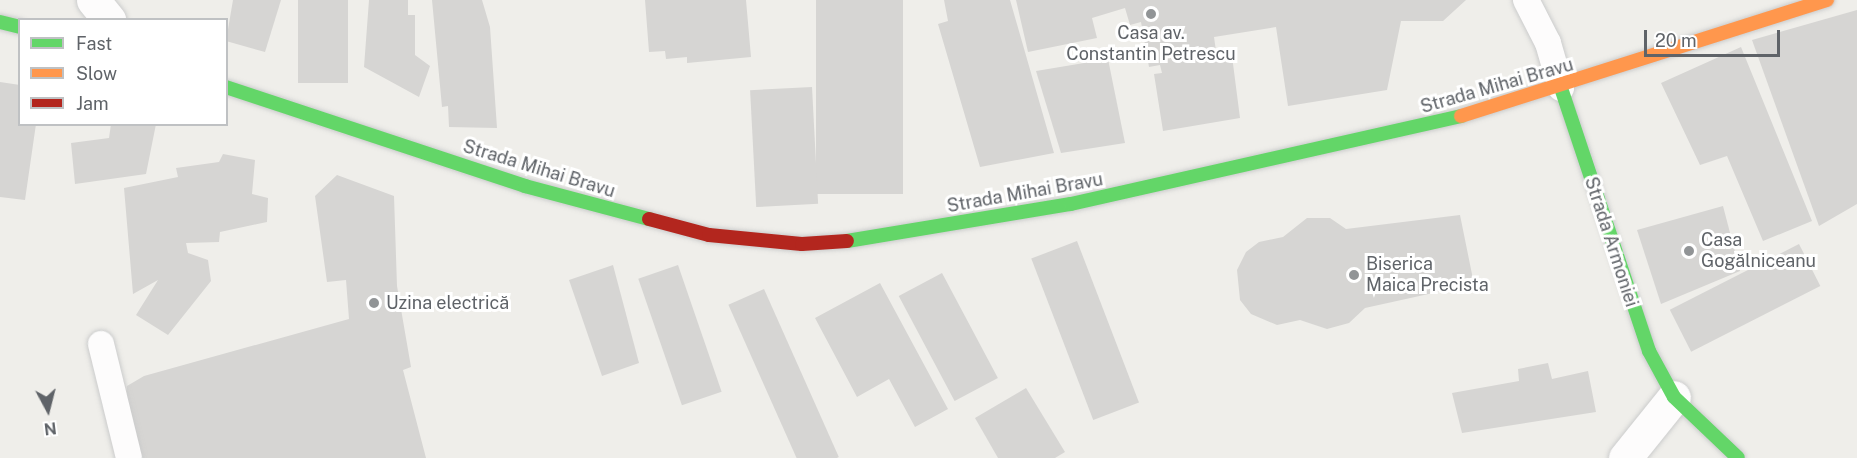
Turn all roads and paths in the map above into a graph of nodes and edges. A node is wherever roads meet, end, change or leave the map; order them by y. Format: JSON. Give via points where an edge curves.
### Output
{"nodes":[{"id":1,"x":93,"y":0,"type":"edge"},
{"id":2,"x":1526,"y":0,"type":"edge"},
{"id":3,"x":1827,"y":0,"type":"edge"},
{"id":4,"x":107,"y":18,"type":"edge"},
{"id":5,"x":0,"y":22,"type":"edge"},
{"id":6,"x":18,"y":26,"type":"edge"},
{"id":7,"x":228,"y":88,"type":"edge"},
{"id":8,"x":1561,"y":88,"type":"junction"},
{"id":9,"x":101,"y":344,"type":"dead end"},
{"id":10,"x":1674,"y":398,"type":"junction"},
{"id":11,"x":129,"y":458,"type":"edge"},
{"id":12,"x":1625,"y":458,"type":"edge"},
{"id":13,"x":1738,"y":458,"type":"edge"}],
"edges":[{"from":1,"to":4,"type":"street"},
{"from":2,"to":8,"type":"lane","name":"Strada Armoniei","via":[[1548,43]]},
{"from":3,"to":8,"type":"main road","name":"Strada Mihai Bravu"},
{"from":5,"to":6,"type":"main road"},
{"from":7,"to":8,"type":"main road","name":"Strada Mihai Bravu","via":[[525,186],[709,235],[802,244],[867,239],[1269,163]]},
{"from":8,"to":10,"type":"main road","name":"Strada Armoniei","via":[[1627,292]]},
{"from":9,"to":11,"type":"lane"},
{"from":10,"to":12,"type":"street"},
{"from":10,"to":13,"type":"main road","name":"Strada Armoniei"}]}
